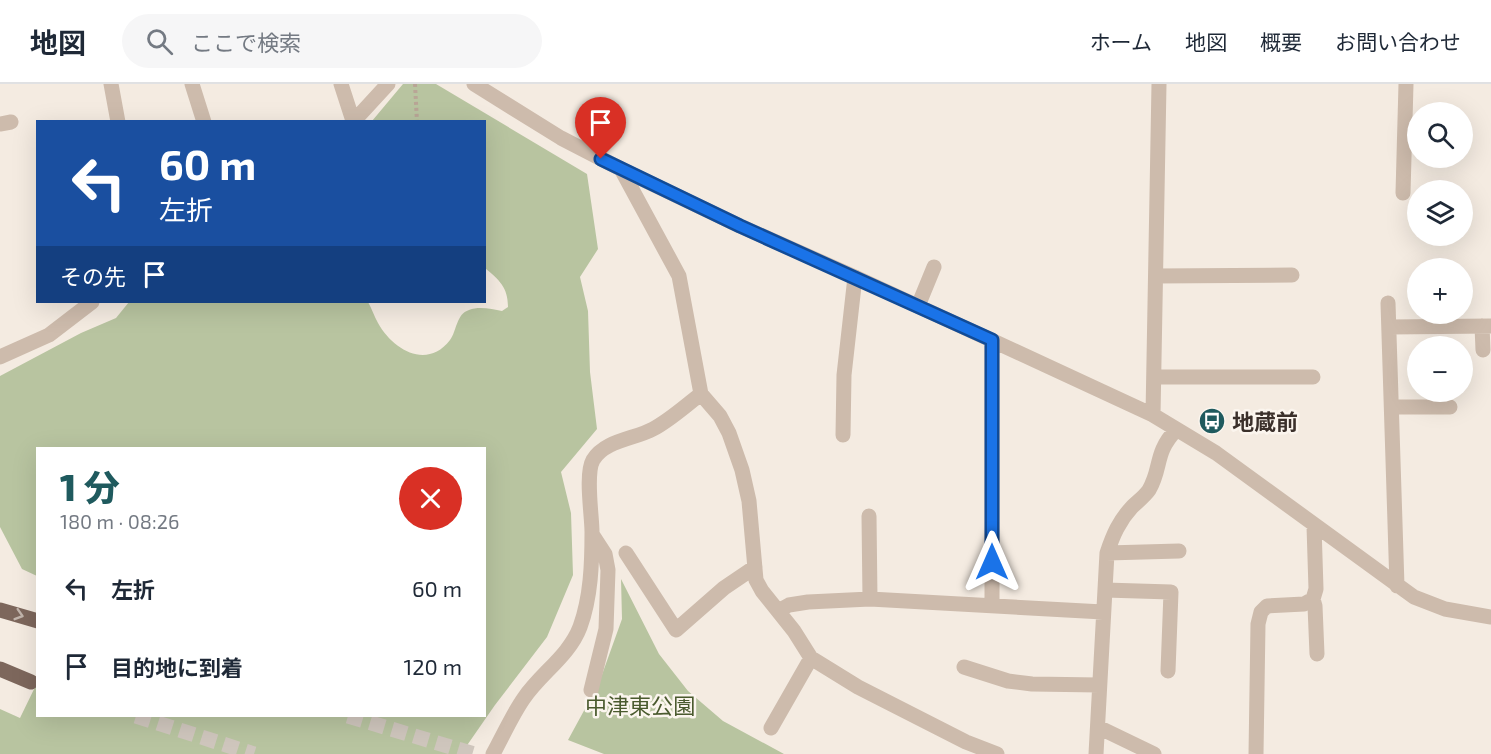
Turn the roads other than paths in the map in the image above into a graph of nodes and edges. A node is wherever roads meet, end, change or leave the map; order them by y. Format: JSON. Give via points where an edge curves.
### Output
{"nodes":[{"id":1,"x":111,"y":84,"type":"edge"},
{"id":2,"x":192,"y":84,"type":"edge"},
{"id":3,"x":341,"y":84,"type":"edge"},
{"id":4,"x":388,"y":84,"type":"edge"},
{"id":5,"x":474,"y":84,"type":"edge"},
{"id":6,"x":1159,"y":84,"type":"edge"},
{"id":7,"x":1406,"y":84,"type":"edge"},
{"id":8,"x":118,"y":120,"type":"edge"},
{"id":9,"x":203,"y":120,"type":"edge"},
{"id":10,"x":353,"y":120,"type":"edge"},
{"id":11,"x":354,"y":120,"type":"edge"},
{"id":12,"x":621,"y":170,"type":"junction"},
{"id":13,"x":1403,"y":193,"type":"dead end"},
{"id":14,"x":934,"y":267,"type":"dead end"},
{"id":15,"x":1292,"y":275,"type":"dead end"},
{"id":16,"x":1156,"y":276,"type":"junction"},
{"id":17,"x":855,"y":277,"type":"junction"},
{"id":18,"x":91,"y":303,"type":"edge"},
{"id":19,"x":1388,"y":303,"type":"dead end"},
{"id":20,"x":918,"y":306,"type":"junction"},
{"id":21,"x":1487,"y":326,"type":"edge"},
{"id":22,"x":1389,"y":327,"type":"junction"},
{"id":23,"x":992,"y":340,"type":"junction"},
{"id":24,"x":1483,"y":350,"type":"dead end"},
{"id":25,"x":0,"y":357,"type":"edge"},
{"id":26,"x":1154,"y":377,"type":"junction"},
{"id":27,"x":1313,"y":377,"type":"dead end"},
{"id":28,"x":700,"y":394,"type":"junction"},
{"id":29,"x":1450,"y":406,"type":"dead end"},
{"id":30,"x":1392,"y":407,"type":"junction"},
{"id":31,"x":1153,"y":415,"type":"junction"},
{"id":32,"x":1176,"y":430,"type":"junction"},
{"id":33,"x":843,"y":435,"type":"dead end"},
{"id":34,"x":869,"y":516,"type":"dead end"},
{"id":35,"x":1314,"y":526,"type":"junction"},
{"id":36,"x":592,"y":534,"type":"junction"},
{"id":37,"x":1179,"y":551,"type":"dead end"},
{"id":38,"x":626,"y":553,"type":"dead end"},
{"id":39,"x":1107,"y":553,"type":"junction"},
{"id":40,"x":755,"y":567,"type":"junction"},
{"id":41,"x":1397,"y":586,"type":"junction"},
{"id":42,"x":1105,"y":590,"type":"junction"},
{"id":43,"x":870,"y":599,"type":"junction"},
{"id":44,"x":1313,"y":599,"type":"junction"},
{"id":45,"x":992,"y":606,"type":"junction"},
{"id":46,"x":0,"y":610,"type":"edge"},
{"id":47,"x":778,"y":611,"type":"junction"},
{"id":48,"x":1103,"y":612,"type":"junction"},
{"id":49,"x":1491,"y":617,"type":"edge"},
{"id":50,"x":36,"y":620,"type":"edge"},
{"id":51,"x":1317,"y":654,"type":"dead end"},
{"id":52,"x":811,"y":658,"type":"junction"},
{"id":53,"x":964,"y":667,"type":"dead end"},
{"id":54,"x":0,"y":669,"type":"edge"},
{"id":55,"x":1168,"y":671,"type":"dead end"},
{"id":56,"x":31,"y":682,"type":"dead end"},
{"id":57,"x":1099,"y":685,"type":"junction"},
{"id":58,"x":591,"y":690,"type":"dead end"},
{"id":59,"x":1098,"y":727,"type":"junction"},
{"id":60,"x":771,"y":728,"type":"dead end"},
{"id":61,"x":493,"y":754,"type":"edge"},
{"id":62,"x":997,"y":754,"type":"edge"},
{"id":63,"x":1096,"y":754,"type":"edge"},
{"id":64,"x":1154,"y":754,"type":"edge"},
{"id":65,"x":1257,"y":754,"type":"edge"}],
"edges":[{"from":1,"to":8,"type":"street"},
{"from":2,"to":9,"type":"street"},
{"from":3,"to":10,"type":"street"},
{"from":4,"to":11,"type":"street"},
{"from":5,"to":12,"type":"street"},
{"from":6,"to":16,"type":"street"},
{"from":7,"to":13,"type":"street"},
{"from":12,"to":17,"type":"street"},
{"from":12,"to":28,"type":"street","via":[[679,276]]},
{"from":14,"to":20,"type":"street"},
{"from":15,"to":16,"type":"street"},
{"from":16,"to":26,"type":"street"},
{"from":17,"to":20,"type":"street"},
{"from":17,"to":33,"type":"street","via":[[844,375]]},
{"from":18,"to":25,"type":"street","via":[[49,335]]},
{"from":19,"to":22,"type":"street"},
{"from":20,"to":23,"type":"street"},
{"from":21,"to":22,"type":"street"},
{"from":21,"to":24,"type":"street"},
{"from":22,"to":30,"type":"street"},
{"from":23,"to":31,"type":"street"},
{"from":23,"to":45,"type":"street"},
{"from":26,"to":27,"type":"street"},
{"from":26,"to":31,"type":"street"},
{"from":28,"to":36,"type":"street","via":[[651,431],[599,452],[590,475]]},
{"from":28,"to":40,"type":"street","via":[[720,416],[742,470]]},
{"from":29,"to":30,"type":"street"},
{"from":30,"to":41,"type":"street"},
{"from":31,"to":32,"type":"street"},
{"from":32,"to":35,"type":"street","via":[[1216,453]]},
{"from":32,"to":39,"type":"street","via":[[1158,457],[1148,491],[1116,527]]},
{"from":34,"to":43,"type":"street"},
{"from":35,"to":41,"type":"street"},
{"from":35,"to":44,"type":"street"},
{"from":36,"to":58,"type":"street","via":[[605,554],[608,570],[606,629]]},
{"from":36,"to":61,"type":"street","via":[[590,581],[580,626],[572,643],[522,700]]},
{"from":37,"to":39,"type":"street"},
{"from":38,"to":40,"type":"street","via":[[676,630]]},
{"from":39,"to":42,"type":"street"},
{"from":40,"to":47,"type":"street","via":[[756,580]]},
{"from":41,"to":49,"type":"street","via":[[1445,609]]},
{"from":42,"to":48,"type":"street"},
{"from":42,"to":55,"type":"street","via":[[1171,592]]},
{"from":43,"to":45,"type":"street"},
{"from":43,"to":47,"type":"street","via":[[808,602]]},
{"from":44,"to":51,"type":"street"},
{"from":44,"to":65,"type":"street","via":[[1304,604],[1267,606],[1261,612]]},
{"from":45,"to":48,"type":"street"},
{"from":46,"to":50,"type":"main road","one_way":true},
{"from":47,"to":52,"type":"street"},
{"from":48,"to":57,"type":"street"},
{"from":52,"to":60,"type":"street"},
{"from":52,"to":62,"type":"street","via":[[858,687]]},
{"from":53,"to":57,"type":"street","via":[[1008,681]]},
{"from":54,"to":56,"type":"main road"},
{"from":57,"to":59,"type":"street"},
{"from":59,"to":63,"type":"street"},
{"from":59,"to":64,"type":"street"}]}
